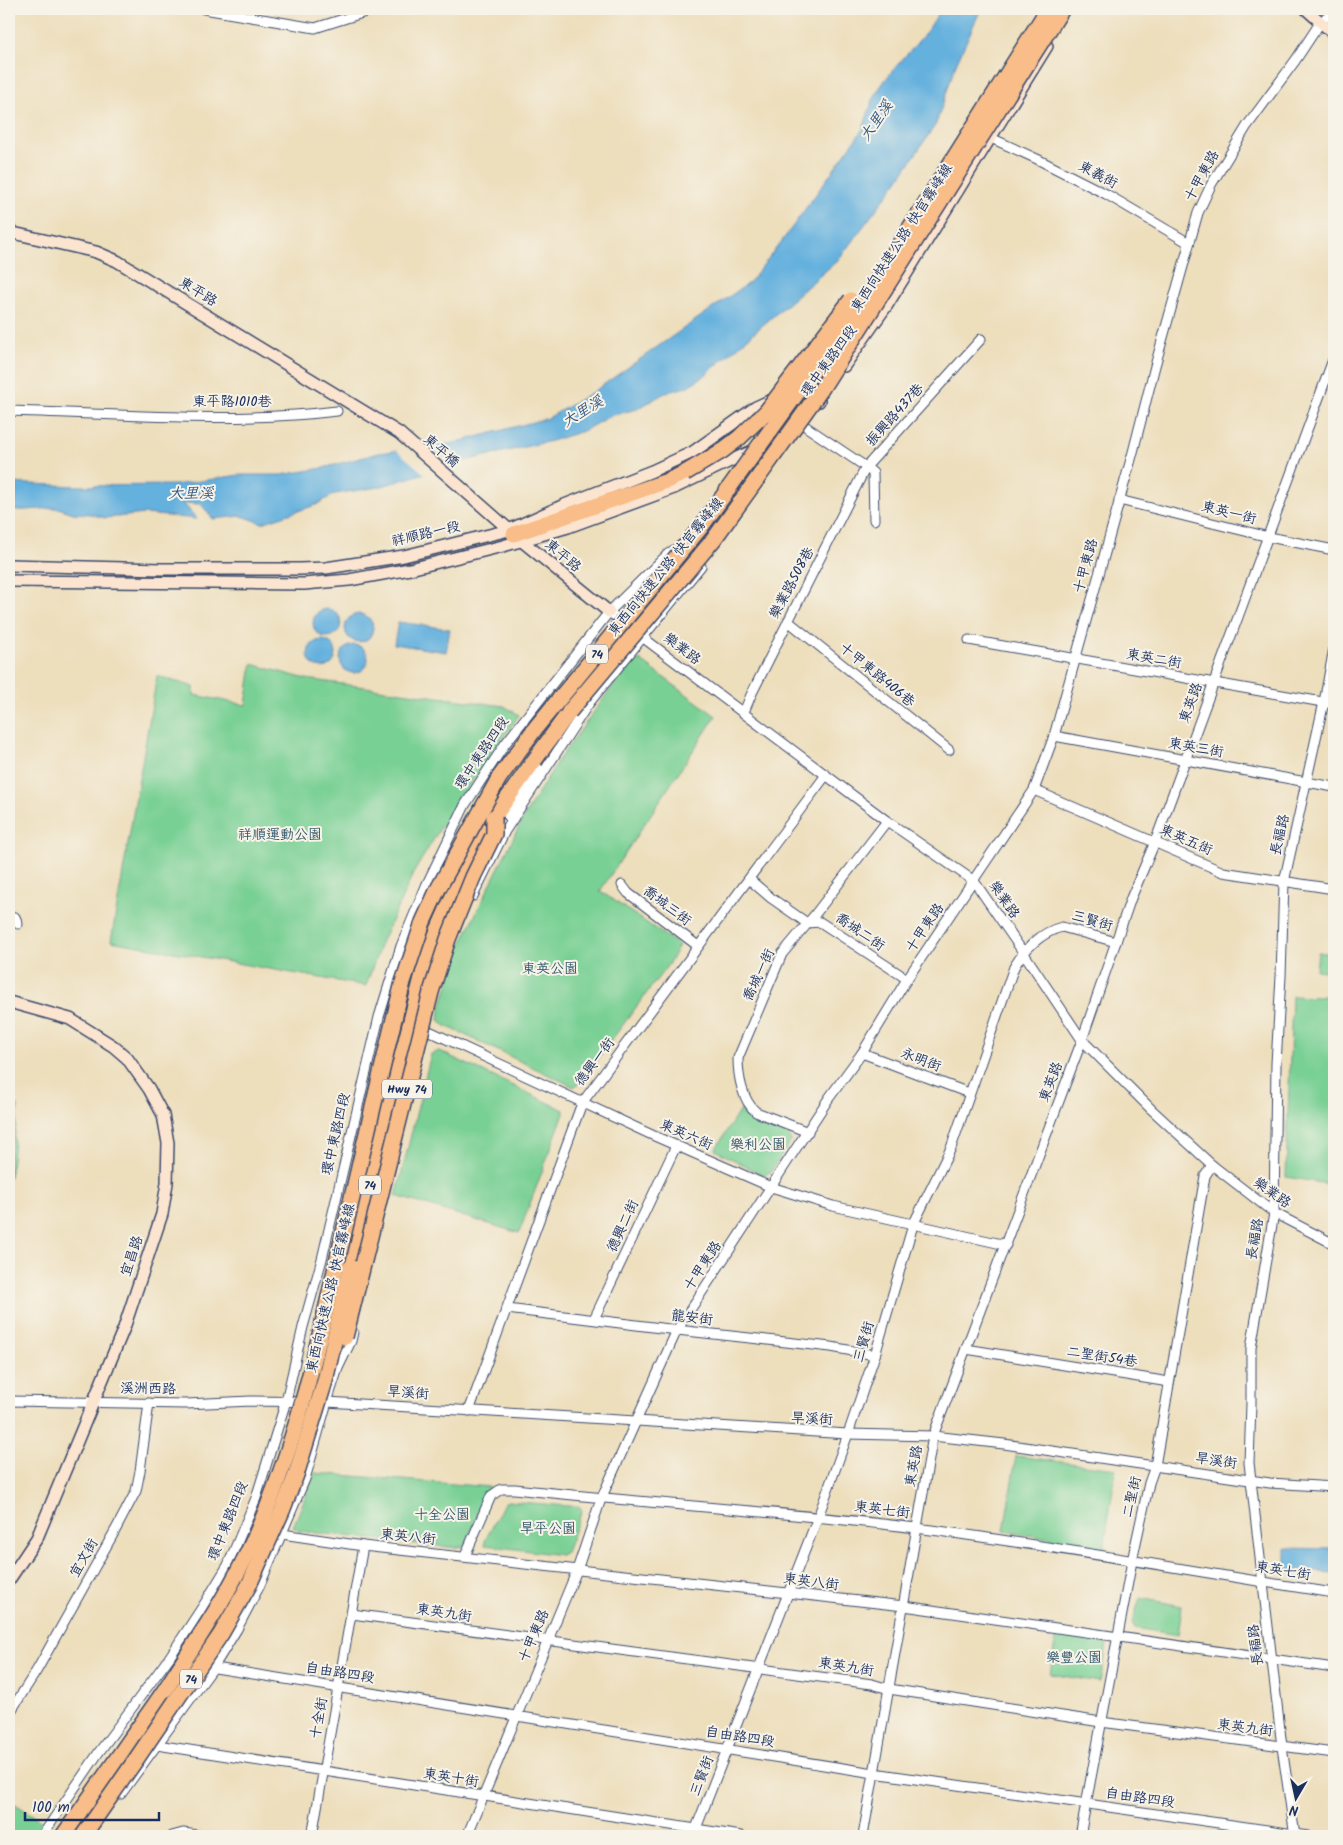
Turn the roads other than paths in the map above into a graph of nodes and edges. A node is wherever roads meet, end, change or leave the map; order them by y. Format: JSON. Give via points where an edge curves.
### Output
{"nodes":[{"id":1,"x":204,"y":9,"type":"edge"},
{"id":2,"x":375,"y":9,"type":"edge"},
{"id":3,"x":1048,"y":9,"type":"edge"},
{"id":4,"x":1062,"y":9,"type":"edge"},
{"id":5,"x":1070,"y":9,"type":"edge"},
{"id":6,"x":1306,"y":9,"type":"edge"},
{"id":7,"x":1334,"y":10,"type":"edge"},
{"id":8,"x":1320,"y":23,"type":"junction"},
{"id":9,"x":1334,"y":34,"type":"edge"},
{"id":10,"x":990,"y":138,"type":"junction"},
{"id":11,"x":922,"y":207,"type":"junction"},
{"id":12,"x":9,"y":232,"type":"edge"},
{"id":13,"x":1189,"y":243,"type":"junction"},
{"id":14,"x":980,"y":339,"type":"dead end"},
{"id":15,"x":1334,"y":357,"type":"edge"},
{"id":16,"x":819,"y":401,"type":"junction"},
{"id":17,"x":359,"y":408,"type":"joint"},
{"id":18,"x":9,"y":411,"type":"edge"},
{"id":19,"x":337,"y":411,"type":"dead end"},
{"id":20,"x":799,"y":428,"type":"junction"},
{"id":21,"x":866,"y":467,"type":"junction"},
{"id":22,"x":750,"y":499,"type":"junction"},
{"id":23,"x":1119,"y":500,"type":"junction"},
{"id":24,"x":874,"y":520,"type":"dead end"},
{"id":25,"x":500,"y":522,"type":"joint"},
{"id":26,"x":515,"y":535,"type":"junction"},
{"id":27,"x":1269,"y":537,"type":"junction"},
{"id":28,"x":1334,"y":550,"type":"edge"},
{"id":29,"x":9,"y":565,"type":"edge"},
{"id":30,"x":9,"y":581,"type":"edge"},
{"id":31,"x":608,"y":612,"type":"junction"},
{"id":32,"x":788,"y":621,"type":"junction"},
{"id":33,"x":642,"y":637,"type":"junction"},
{"id":34,"x":970,"y":640,"type":"dead end"},
{"id":35,"x":1334,"y":648,"type":"edge"},
{"id":36,"x":1075,"y":659,"type":"junction"},
{"id":37,"x":1213,"y":684,"type":"junction"},
{"id":38,"x":591,"y":700,"type":"junction"},
{"id":39,"x":1324,"y":702,"type":"junction"},
{"id":40,"x":1334,"y":704,"type":"edge"},
{"id":41,"x":744,"y":712,"type":"junction"},
{"id":42,"x":1054,"y":736,"type":"junction"},
{"id":43,"x":949,"y":750,"type":"dead end"},
{"id":44,"x":1184,"y":760,"type":"junction"},
{"id":45,"x":826,"y":775,"type":"junction"},
{"id":46,"x":1307,"y":782,"type":"junction"},
{"id":47,"x":1334,"y":787,"type":"edge"},
{"id":48,"x":1034,"y":790,"type":"junction"},
{"id":49,"x":494,"y":817,"type":"junction"},
{"id":50,"x":887,"y":820,"type":"junction"},
{"id":51,"x":1155,"y":842,"type":"junction"},
{"id":52,"x":749,"y":880,"type":"junction"},
{"id":53,"x":974,"y":881,"type":"junction"},
{"id":54,"x":1284,"y":882,"type":"junction"},
{"id":55,"x":622,"y":885,"type":"dead end"},
{"id":56,"x":1334,"y":889,"type":"edge"},
{"id":57,"x":9,"y":919,"type":"edge"},
{"id":58,"x":807,"y":923,"type":"junction"},
{"id":59,"x":18,"y":924,"type":"dead end"},
{"id":60,"x":1116,"y":942,"type":"junction"},
{"id":61,"x":698,"y":946,"type":"junction"},
{"id":62,"x":1023,"y":952,"type":"junction"},
{"id":63,"x":907,"y":980,"type":"junction"},
{"id":64,"x":9,"y":1002,"type":"edge"},
{"id":65,"x":425,"y":1029,"type":"junction"},
{"id":66,"x":1082,"y":1040,"type":"junction"},
{"id":67,"x":862,"y":1053,"type":"junction"},
{"id":68,"x":969,"y":1093,"type":"junction"},
{"id":69,"x":582,"y":1102,"type":"junction"},
{"id":70,"x":808,"y":1132,"type":"junction"},
{"id":71,"x":676,"y":1146,"type":"junction"},
{"id":72,"x":1212,"y":1165,"type":"junction"},
{"id":73,"x":771,"y":1187,"type":"junction"},
{"id":74,"x":1274,"y":1213,"type":"junction"},
{"id":75,"x":913,"y":1224,"type":"junction"},
{"id":76,"x":1006,"y":1244,"type":"junction"},
{"id":77,"x":1334,"y":1244,"type":"edge"},
{"id":78,"x":507,"y":1309,"type":"junction"},
{"id":79,"x":594,"y":1319,"type":"junction"},
{"id":80,"x":677,"y":1330,"type":"junction"},
{"id":81,"x":966,"y":1349,"type":"junction"},
{"id":82,"x":875,"y":1355,"type":"junction"},
{"id":83,"x":338,"y":1368,"type":"junction"},
{"id":84,"x":1169,"y":1382,"type":"junction"},
{"id":85,"x":9,"y":1401,"type":"edge"},
{"id":86,"x":286,"y":1401,"type":"junction"},
{"id":87,"x":149,"y":1402,"type":"junction"},
{"id":88,"x":326,"y":1402,"type":"junction"},
{"id":89,"x":94,"y":1403,"type":"junction"},
{"id":90,"x":469,"y":1411,"type":"junction"},
{"id":91,"x":636,"y":1422,"type":"junction"},
{"id":92,"x":848,"y":1434,"type":"junction"},
{"id":93,"x":933,"y":1436,"type":"junction"},
{"id":94,"x":1155,"y":1466,"type":"junction"},
{"id":95,"x":1250,"y":1480,"type":"junction"},
{"id":96,"x":1334,"y":1487,"type":"edge"},
{"id":97,"x":601,"y":1499,"type":"junction"},
{"id":98,"x":818,"y":1517,"type":"junction"},
{"id":99,"x":917,"y":1528,"type":"junction"},
{"id":100,"x":282,"y":1534,"type":"junction"},
{"id":101,"x":363,"y":1546,"type":"junction"},
{"id":102,"x":465,"y":1556,"type":"junction"},
{"id":103,"x":1132,"y":1561,"type":"junction"},
{"id":104,"x":577,"y":1570,"type":"junction"},
{"id":105,"x":9,"y":1580,"type":"edge"},
{"id":106,"x":1263,"y":1582,"type":"junction"},
{"id":107,"x":789,"y":1593,"type":"junction"},
{"id":108,"x":1334,"y":1593,"type":"edge"},
{"id":109,"x":904,"y":1606,"type":"junction"},
{"id":110,"x":352,"y":1614,"type":"junction"},
{"id":111,"x":1118,"y":1636,"type":"junction"},
{"id":112,"x":548,"y":1641,"type":"junction"},
{"id":113,"x":169,"y":1658,"type":"junction"},
{"id":114,"x":1272,"y":1659,"type":"junction"},
{"id":115,"x":213,"y":1668,"type":"junction"},
{"id":116,"x":760,"y":1668,"type":"junction"},
{"id":117,"x":1334,"y":1668,"type":"edge"},
{"id":118,"x":338,"y":1686,"type":"junction"},
{"id":119,"x":889,"y":1689,"type":"junction"},
{"id":120,"x":9,"y":1714,"type":"edge"},
{"id":121,"x":516,"y":1715,"type":"junction"},
{"id":122,"x":1101,"y":1722,"type":"junction"},
{"id":123,"x":157,"y":1745,"type":"junction"},
{"id":124,"x":1282,"y":1747,"type":"junction"},
{"id":125,"x":727,"y":1749,"type":"junction"},
{"id":126,"x":1334,"y":1753,"type":"edge"},
{"id":127,"x":324,"y":1772,"type":"junction"},
{"id":128,"x":874,"y":1773,"type":"junction"},
{"id":129,"x":484,"y":1797,"type":"junction"},
{"id":130,"x":1086,"y":1804,"type":"junction"},
{"id":131,"x":695,"y":1833,"type":"edge"},
{"id":132,"x":1295,"y":1835,"type":"edge"},
{"id":133,"x":42,"y":1836,"type":"edge"},
{"id":134,"x":63,"y":1836,"type":"edge"},
{"id":135,"x":83,"y":1836,"type":"edge"},
{"id":136,"x":90,"y":1836,"type":"edge"},
{"id":137,"x":172,"y":1836,"type":"edge"},
{"id":138,"x":204,"y":1836,"type":"edge"},
{"id":139,"x":312,"y":1836,"type":"edge"},
{"id":140,"x":466,"y":1836,"type":"edge"},
{"id":141,"x":741,"y":1836,"type":"edge"},
{"id":142,"x":863,"y":1836,"type":"edge"},
{"id":143,"x":1080,"y":1836,"type":"edge"},
{"id":144,"x":1308,"y":1836,"type":"edge"}],
"edges":[{"from":1,"to":2,"type":"street","via":[[315,28]]},
{"from":3,"to":11,"type":"highway","name":"東西向快速公路 快官霧峰線","number":"74","bridge":true},
{"from":4,"to":49,"type":"highway","name":"東西向快速公路 快官霧峰線","number":"74","bridge":true,"via":[[820,391],[714,539],[569,712]]},
{"from":5,"to":10,"type":"street","name":"環中東路四段"},
{"from":6,"to":8,"type":"street"},
{"from":7,"to":8,"type":"street","name":"十甲東路"},
{"from":8,"to":9,"type":"street"},
{"from":8,"to":13,"type":"street","name":"十甲東路","via":[[1247,126],[1211,185]]},
{"from":10,"to":13,"type":"street","name":"東義街","via":[[1106,194]]},
{"from":10,"to":16,"type":"street","name":"環中東路四段","via":[[887,305]]},
{"from":11,"to":26,"type":"highway","bridge":true,"via":[[766,412],[739,438],[668,481]]},
{"from":11,"to":134,"type":"highway","name":"東西向快速公路 快官霧峰線","number":"74","bridge":true,"via":[[868,293],[701,527],[537,726],[499,778],[438,889],[402,982],[311,1376],[283,1465],[255,1536],[210,1621]]},
{"from":12,"to":17,"type":"street","name":"東平路","via":[[96,252],[117,261]]},
{"from":13,"to":23,"type":"street","name":"十甲東路"},
{"from":14,"to":21,"type":"street","name":"振興路437巷"},
{"from":15,"to":27,"type":"street","name":"東英路"},
{"from":16,"to":20,"type":"street","name":"環中東路四段"},
{"from":16,"to":26,"type":"street","name":"祥順路一段","via":[[769,401],[693,452],[562,506]]},
{"from":17,"to":25,"type":"street","name":"東平橋","via":[[399,433]]},
{"from":18,"to":19,"type":"street","name":"東平路1010巷","via":[[260,416]]},
{"from":20,"to":21,"type":"street"},
{"from":20,"to":22,"type":"street","name":"環中東路四段"},
{"from":20,"to":26,"type":"street","name":"祥順路一段","via":[[674,488],[568,527]]},
{"from":21,"to":24,"type":"street","name":"振興路437巷","via":[[873,473]]},
{"from":21,"to":32,"type":"street","name":"樂業路508巷"},
{"from":22,"to":31,"type":"street","name":"環中東路四段","via":[[668,554]]},
{"from":22,"to":33,"type":"street","name":"環中東路四段","via":[[690,580]]},
{"from":23,"to":27,"type":"street","name":"東英一街"},
{"from":23,"to":36,"type":"street","name":"十甲東路"},
{"from":25,"to":26,"type":"street","name":"東平路"},
{"from":26,"to":29,"type":"street","name":"祥順路一段","via":[[326,568],[246,570]]},
{"from":26,"to":30,"type":"street","name":"祥順路一段","via":[[410,569],[349,580],[304,584]]},
{"from":26,"to":31,"type":"street","name":"東平路"},
{"from":27,"to":28,"type":"street","name":"東英一街"},
{"from":27,"to":37,"type":"street","name":"東英路"},
{"from":31,"to":33,"type":"street","name":"樂業路"},
{"from":31,"to":86,"type":"street","name":"環中東路四段","via":[[504,744],[465,805],[401,946],[378,1017]]},
{"from":32,"to":41,"type":"street","name":"樂業路508巷"},
{"from":32,"to":43,"type":"street","name":"十甲東路406巷"},
{"from":33,"to":38,"type":"street","name":"環中東路四段"},
{"from":33,"to":41,"type":"street","name":"樂業路"},
{"from":34,"to":36,"type":"street","name":"東英二街"},
{"from":35,"to":39,"type":"street","name":"長福路"},
{"from":36,"to":37,"type":"street","name":"東英二街"},
{"from":36,"to":42,"type":"street","name":"十甲東路"},
{"from":37,"to":39,"type":"street","name":"東英二街"},
{"from":37,"to":44,"type":"street","name":"東英路"},
{"from":38,"to":65,"type":"street","name":"環中東路四段","via":[[525,799],[488,865],[467,908]]},
{"from":38,"to":83,"type":"street","name":"環中東路四段","via":[[555,742],[520,794],[438,943],[408,1045],[340,1333]]},
{"from":39,"to":40,"type":"street","name":"東英二街"},
{"from":39,"to":46,"type":"street","name":"長福路"},
{"from":41,"to":45,"type":"street","name":"樂業路"},
{"from":42,"to":44,"type":"street","name":"東英三街"},
{"from":42,"to":48,"type":"street","name":"十甲東路"},
{"from":44,"to":46,"type":"street","name":"東英三街"},
{"from":44,"to":51,"type":"street","name":"東英路"},
{"from":45,"to":50,"type":"street","name":"樂業路"},
{"from":45,"to":52,"type":"street","name":"德興一街"},
{"from":46,"to":47,"type":"street","name":"東英三街"},
{"from":46,"to":54,"type":"street","name":"長福路"},
{"from":48,"to":51,"type":"street","name":"東英五街"},
{"from":48,"to":53,"type":"street","name":"十甲東路"},
{"from":49,"to":83,"type":"highway","number":"Hwy 74","bridge":true,"via":[[494,834],[448,939],[431,992]]},
{"from":49,"to":135,"type":"highway","name":"東西向快速公路 快官霧峰線","number":"74","bridge":true,"via":[[463,873],[427,958],[325,1381],[282,1511],[249,1585],[220,1634]]},
{"from":50,"to":53,"type":"street","name":"樂業路"},
{"from":50,"to":58,"type":"street","name":"喬城一街"},
{"from":51,"to":54,"type":"street","name":"東英五街","via":[[1223,872]]},
{"from":51,"to":60,"type":"street","name":"東英路"},
{"from":52,"to":58,"type":"street","name":"喬城二街"},
{"from":52,"to":61,"type":"street","name":"德興一街"},
{"from":53,"to":62,"type":"street","name":"樂業路"},
{"from":53,"to":63,"type":"street","name":"十甲東路"},
{"from":54,"to":56,"type":"street","name":"東英五街"},
{"from":54,"to":74,"type":"street","name":"長福路","via":[[1276,1064]]},
{"from":55,"to":61,"type":"street","name":"喬城三街"},
{"from":57,"to":59,"type":"street","via":[[14,917]]},
{"from":58,"to":63,"type":"street","name":"喬城二街","via":[[820,922]]},
{"from":58,"to":70,"type":"street","name":"喬城一街","via":[[782,954],[738,1058],[738,1068],[744,1094],[756,1112]]},
{"from":60,"to":62,"type":"street","name":"三賢街","via":[[1062,926]]},
{"from":60,"to":66,"type":"street","name":"東英路"},
{"from":61,"to":69,"type":"street","name":"德興一街"},
{"from":62,"to":66,"type":"street","name":"樂業路"},
{"from":62,"to":68,"type":"street","name":"三賢街","via":[[1014,967]]},
{"from":63,"to":67,"type":"street","name":"十甲東路"},
{"from":64,"to":89,"type":"street","name":"宜昌路","via":[[70,1019],[113,1046],[149,1088],[163,1115],[168,1151],[162,1214],[124,1328]]},
{"from":65,"to":69,"type":"street","name":"東英六街"},
{"from":65,"to":83,"type":"street","name":"環中東路四段","via":[[351,1341]]},
{"from":66,"to":72,"type":"street","name":"樂業路"},
{"from":66,"to":76,"type":"street","name":"東英路"},
{"from":67,"to":68,"type":"street","name":"永明街"},
{"from":67,"to":70,"type":"street","name":"十甲東路"},
{"from":68,"to":75,"type":"street","name":"三賢街","via":[[951,1148]]},
{"from":69,"to":71,"type":"street","name":"東英六街"},
{"from":69,"to":78,"type":"street","name":"德興一街"},
{"from":70,"to":73,"type":"street","name":"十甲東路"},
{"from":71,"to":73,"type":"street","name":"東英六街"},
{"from":71,"to":79,"type":"street","name":"德興二街"},
{"from":72,"to":74,"type":"street","name":"樂業路"},
{"from":72,"to":84,"type":"street","name":"二聖街","via":[[1205,1176]]},
{"from":73,"to":75,"type":"street","name":"東英六街","via":[[833,1206]]},
{"from":73,"to":80,"type":"street","name":"十甲東路"},
{"from":74,"to":77,"type":"street","name":"樂業路"},
{"from":74,"to":95,"type":"street","name":"長福路","via":[[1251,1348]]},
{"from":75,"to":76,"type":"street","name":"東英六街"},
{"from":75,"to":82,"type":"street","name":"三賢街"},
{"from":76,"to":81,"type":"street","name":"東英路"},
{"from":78,"to":79,"type":"street","name":"龍安街"},
{"from":78,"to":90,"type":"street","name":"德興一街"},
{"from":79,"to":80,"type":"street","name":"龍安街"},
{"from":80,"to":82,"type":"street","name":"龍安街"},
{"from":80,"to":91,"type":"street","name":"十甲東路"},
{"from":81,"to":84,"type":"street","name":"二聖街54巷"},
{"from":81,"to":93,"type":"street","name":"東英路"},
{"from":82,"to":92,"type":"street","name":"三賢街"},
{"from":83,"to":88,"type":"street","name":"環中東路四段"},
{"from":84,"to":94,"type":"street","name":"二聖街"},
{"from":85,"to":89,"type":"street","name":"溪洲西路"},
{"from":86,"to":87,"type":"street","name":"溪洲西路"},
{"from":86,"to":88,"type":"street","name":"旱溪街"},
{"from":86,"to":113,"type":"street","name":"環中東路四段","via":[[256,1498],[228,1565]]},
{"from":87,"to":89,"type":"street","name":"溪洲西路"},
{"from":87,"to":120,"type":"street","name":"宜文街","via":[[136,1490],[37,1670]]},
{"from":88,"to":90,"type":"street","name":"旱溪街"},
{"from":88,"to":100,"type":"street","name":"環中東路四段","via":[[305,1479]]},
{"from":89,"to":105,"type":"street","name":"宜昌路","via":[[37,1538]]},
{"from":90,"to":91,"type":"street","name":"旱溪街"},
{"from":91,"to":92,"type":"street","name":"旱溪街"},
{"from":91,"to":97,"type":"street","name":"十甲東路"},
{"from":92,"to":93,"type":"street","name":"旱溪街"},
{"from":92,"to":98,"type":"street","name":"三賢街"},
{"from":93,"to":94,"type":"street","name":"旱溪街"},
{"from":93,"to":99,"type":"street","name":"東英路"},
{"from":94,"to":95,"type":"street","name":"旱溪街"},
{"from":94,"to":103,"type":"street","name":"二聖街"},
{"from":95,"to":96,"type":"street","name":"旱溪街"},
{"from":95,"to":106,"type":"street","name":"長福路"},
{"from":97,"to":98,"type":"street","name":"東英七街"},
{"from":97,"to":102,"type":"street","name":"東英七街","via":[[501,1489],[491,1496]]},
{"from":97,"to":104,"type":"street","name":"十甲東路"},
{"from":98,"to":99,"type":"street","name":"東英七街"},
{"from":98,"to":107,"type":"street","name":"三賢街"},
{"from":99,"to":103,"type":"street","name":"東英七街"},
{"from":99,"to":109,"type":"street","name":"東英路"},
{"from":100,"to":101,"type":"street","name":"東英八街"},
{"from":100,"to":115,"type":"street","name":"環中東路四段","via":[[237,1629]]},
{"from":101,"to":102,"type":"street","name":"東英八街"},
{"from":101,"to":110,"type":"street","name":"十全街"},
{"from":102,"to":104,"type":"street","name":"東英八街"},
{"from":103,"to":106,"type":"street","name":"東英七街"},
{"from":103,"to":111,"type":"street","name":"二聖街"},
{"from":104,"to":107,"type":"street","name":"東英八街"},
{"from":104,"to":112,"type":"street","name":"十甲東路"},
{"from":106,"to":108,"type":"street","name":"東英七街"},
{"from":106,"to":114,"type":"street","name":"長福路"},
{"from":107,"to":109,"type":"street","name":"東英八街"},
{"from":107,"to":116,"type":"street","name":"三賢街"},
{"from":109,"to":111,"type":"street","name":"東英八街"},
{"from":109,"to":119,"type":"street","name":"東英路"},
{"from":110,"to":112,"type":"street","name":"東英九街"},
{"from":110,"to":118,"type":"street","name":"十全街"},
{"from":111,"to":114,"type":"street","name":"東英八街"},
{"from":111,"to":122,"type":"street","name":"二聖街"},
{"from":112,"to":116,"type":"street","name":"東英九街"},
{"from":112,"to":121,"type":"street","name":"十甲東路"},
{"from":113,"to":115,"type":"street","name":"自由路四段"},
{"from":113,"to":133,"type":"street","name":"環中東路四段"},
{"from":114,"to":117,"type":"street","name":"東英八街"},
{"from":114,"to":124,"type":"street","name":"長福路"},
{"from":115,"to":118,"type":"street","name":"自由路四段"},
{"from":115,"to":123,"type":"street","name":"環中東路四段"},
{"from":116,"to":119,"type":"street","name":"東英九街"},
{"from":116,"to":125,"type":"street","name":"三賢街"},
{"from":118,"to":121,"type":"street","name":"自由路四段"},
{"from":118,"to":127,"type":"street","name":"十全街"},
{"from":119,"to":122,"type":"street","name":"東英九街"},
{"from":119,"to":128,"type":"street","name":"東英路"},
{"from":121,"to":125,"type":"street","name":"自由路四段"},
{"from":121,"to":129,"type":"street","name":"十甲東路"},
{"from":122,"to":124,"type":"street","name":"東英九街"},
{"from":122,"to":130,"type":"street","name":"二聖街"},
{"from":123,"to":127,"type":"street","name":"東英十街"},
{"from":123,"to":136,"type":"street","name":"環中東路四段"},
{"from":124,"to":126,"type":"street","name":"東英九街"},
{"from":124,"to":132,"type":"street","name":"長福路"},
{"from":125,"to":128,"type":"street","name":"自由路四段"},
{"from":125,"to":131,"type":"street","name":"三賢街"},
{"from":127,"to":129,"type":"street","name":"東英十街"},
{"from":127,"to":139,"type":"street","name":"十全街"},
{"from":128,"to":130,"type":"street","name":"自由路四段"},
{"from":128,"to":142,"type":"street","name":"東英路"},
{"from":129,"to":131,"type":"street","name":"東英十街"},
{"from":129,"to":140,"type":"street","name":"十甲東路"},
{"from":130,"to":132,"type":"street","name":"自由路四段"},
{"from":130,"to":143,"type":"street","name":"二聖街"},
{"from":131,"to":141,"type":"street","name":"東英十街"},
{"from":132,"to":144,"type":"street","name":"自由路四段"},
{"from":137,"to":138,"type":"street","via":[[183,1833]]}]}
